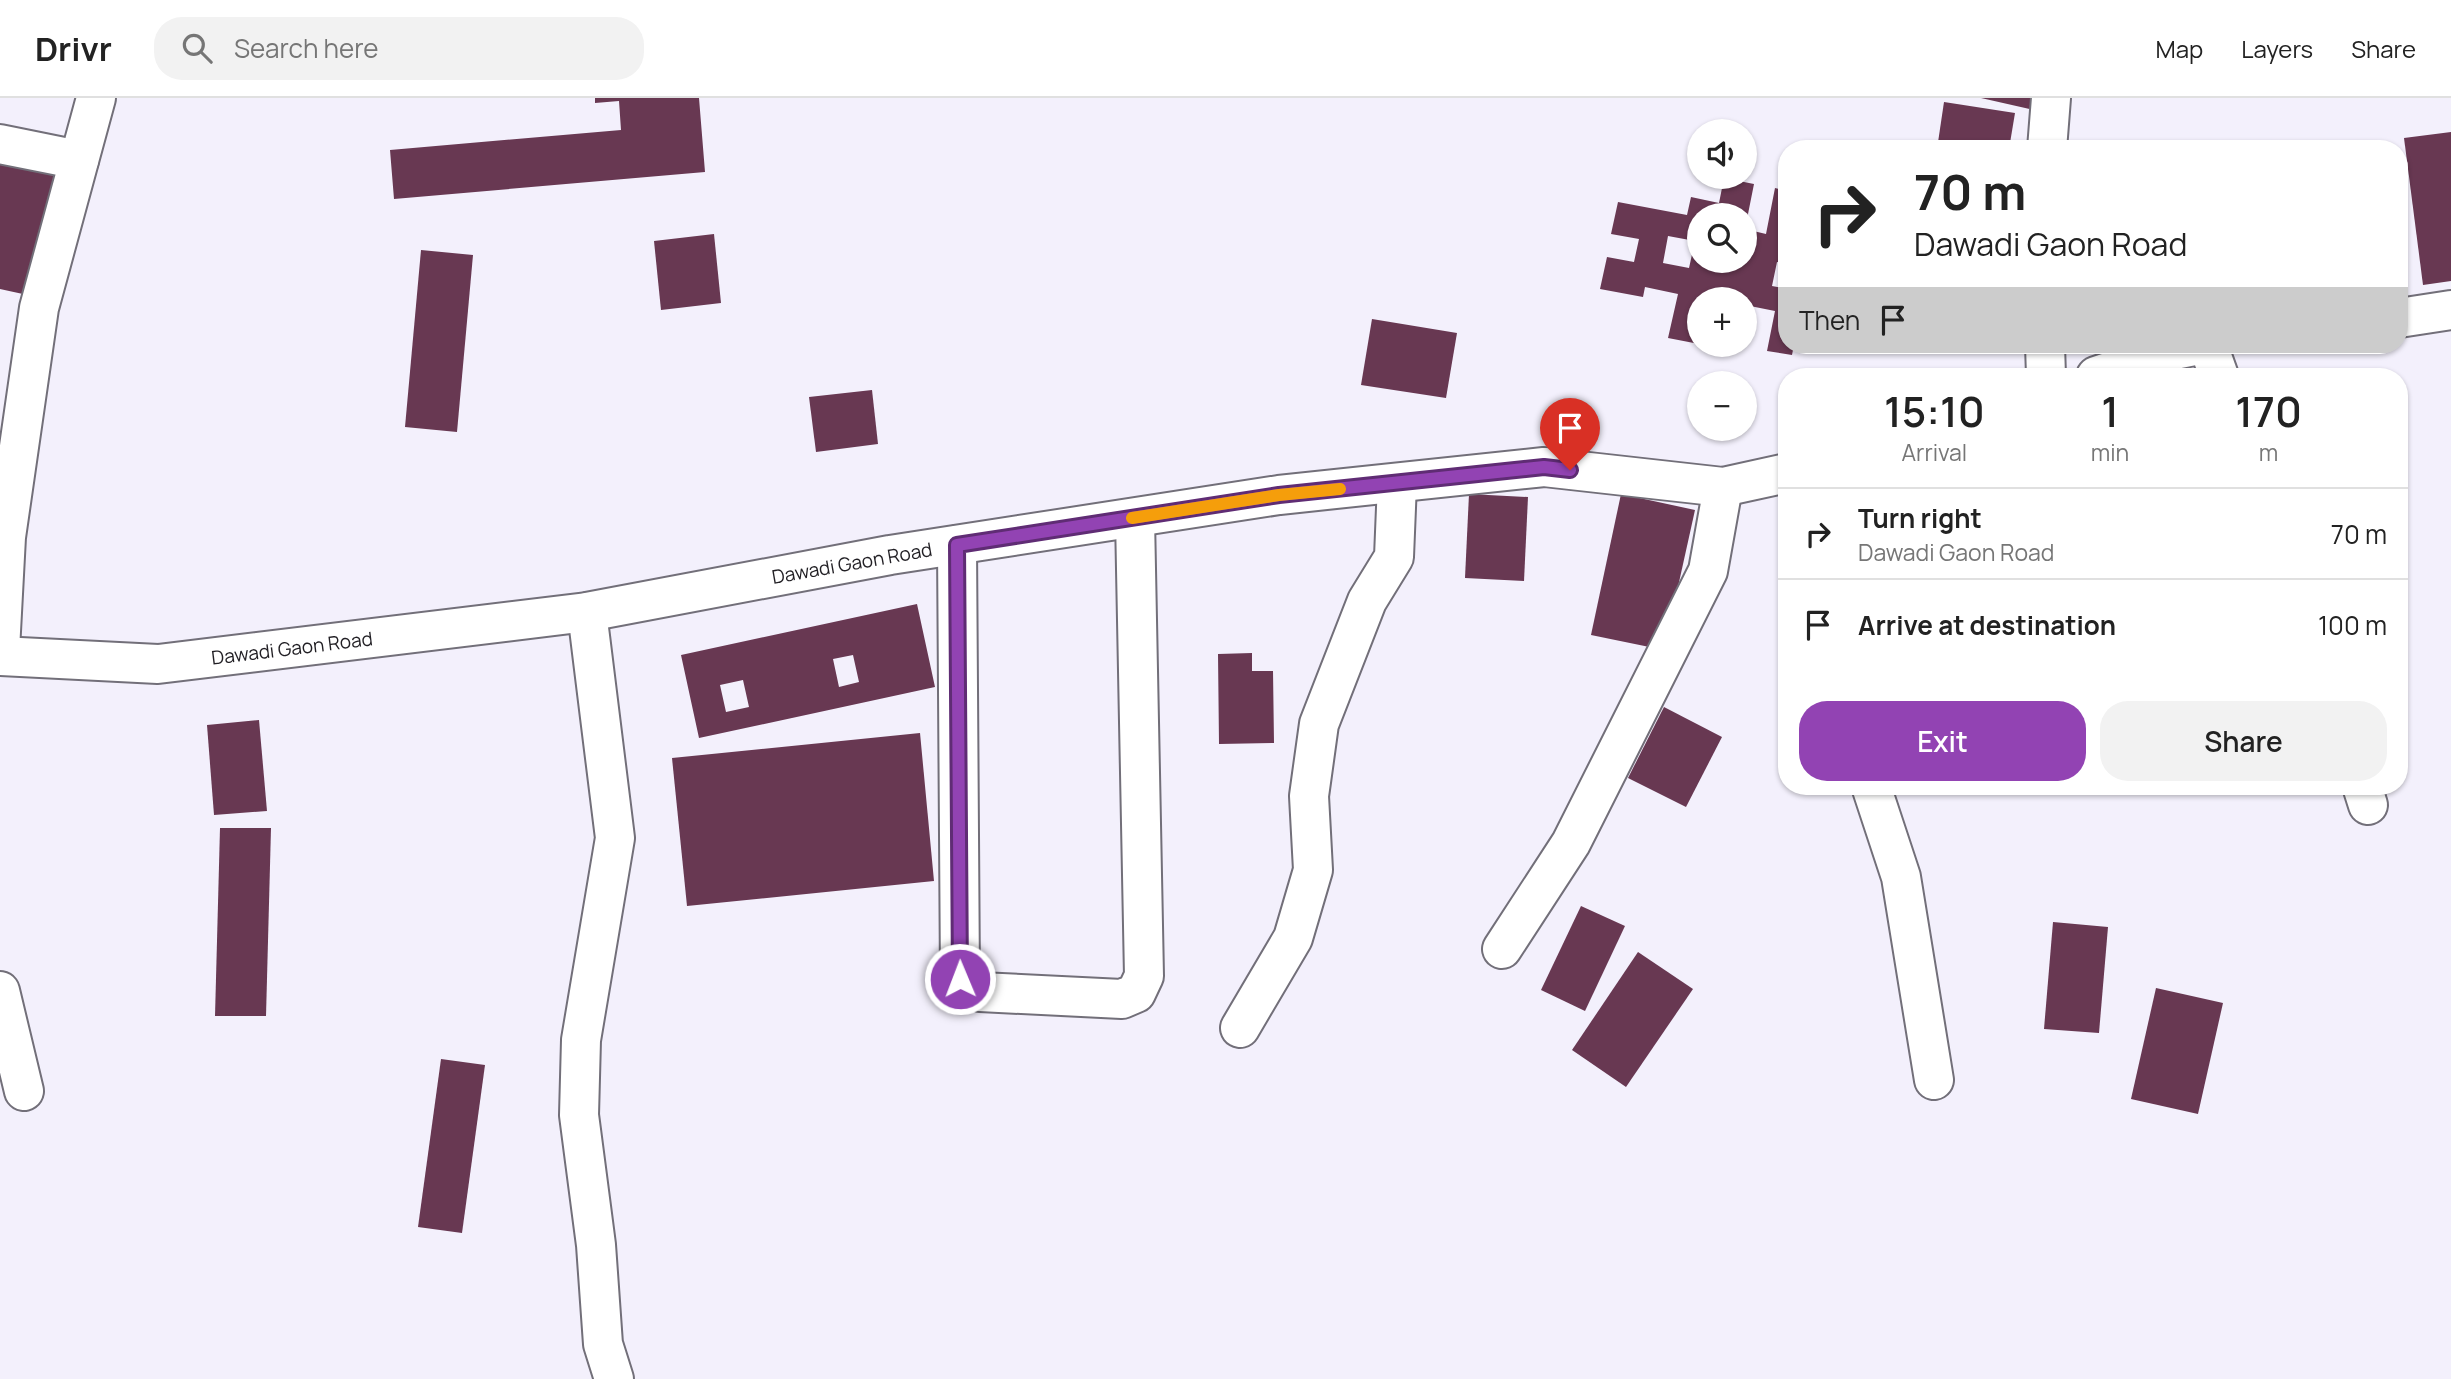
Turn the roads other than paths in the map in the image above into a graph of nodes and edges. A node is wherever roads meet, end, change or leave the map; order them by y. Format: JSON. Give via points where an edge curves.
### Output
{"nodes":[{"id":1,"x":96,"y":98,"type":"edge"},
{"id":2,"x":2051,"y":98,"type":"edge"},
{"id":3,"x":2049,"y":140,"type":"edge"},
{"id":4,"x":0,"y":144,"type":"edge"},
{"id":5,"x":79,"y":160,"type":"junction"},
{"id":6,"x":2451,"y":310,"type":"edge"},
{"id":7,"x":2408,"y":317,"type":"edge"},
{"id":8,"x":2162,"y":354,"type":"edge"},
{"id":9,"x":2120,"y":368,"type":"edge"},
{"id":10,"x":1778,"y":475,"type":"edge"},
{"id":11,"x":1397,"y":483,"type":"junction"},
{"id":12,"x":1723,"y":487,"type":"junction"},
{"id":13,"x":1135,"y":518,"type":"junction"},
{"id":14,"x":957,"y":545,"type":"junction"},
{"id":15,"x":587,"y":612,"type":"junction"},
{"id":16,"x":0,"y":650,"type":"edge"},
{"id":17,"x":0,"y":656,"type":"edge"},
{"id":18,"x":1874,"y":795,"type":"edge"},
{"id":19,"x":1502,"y":949,"type":"dead end"},
{"id":20,"x":0,"y":991,"type":"edge"},
{"id":21,"x":1240,"y":1028,"type":"dead end"},
{"id":22,"x":1934,"y":1080,"type":"dead end"},
{"id":23,"x":24,"y":1091,"type":"dead end"},
{"id":24,"x":614,"y":1379,"type":"edge"}],
"edges":[{"from":1,"to":5,"type":"street"},
{"from":2,"to":3,"type":"street"},
{"from":4,"to":5,"type":"street"},
{"from":5,"to":16,"type":"street","via":[[38,308],[6,537]]},
{"from":6,"to":7,"type":"street"},
{"from":8,"to":9,"type":"street"},
{"from":10,"to":12,"type":"street","name":"Dawadi Gaon Road"},
{"from":11,"to":12,"type":"street","name":"Dawadi Gaon Road","via":[[1544,467]]},
{"from":11,"to":13,"type":"street","name":"Dawadi Gaon Road","via":[[1279,495]]},
{"from":11,"to":21,"type":"street","via":[[1394,557],[1367,601],[1319,724],[1309,796],[1313,870],[1293,938]]},
{"from":12,"to":19,"type":"street","via":[[1708,571],[1571,843]]},
{"from":13,"to":14,"type":"street","name":"Dawadi Gaon Road"},
{"from":13,"to":14,"type":"street","via":[[1144,976],[1136,993],[1122,999],[980,992],[960,979]]},
{"from":14,"to":15,"type":"street","name":"Dawadi Gaon Road"},
{"from":15,"to":17,"type":"street","name":"Dawadi Gaon Road","via":[[158,664]]},
{"from":15,"to":24,"type":"street","via":[[615,838],[581,1040],[579,1115],[603,1345]]},
{"from":18,"to":22,"type":"street","via":[[1901,877]]},
{"from":20,"to":23,"type":"street"}]}
